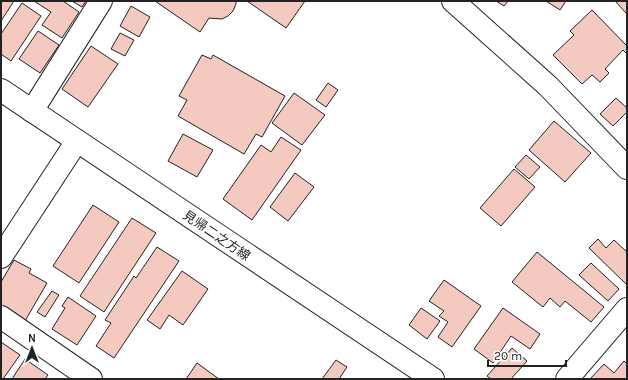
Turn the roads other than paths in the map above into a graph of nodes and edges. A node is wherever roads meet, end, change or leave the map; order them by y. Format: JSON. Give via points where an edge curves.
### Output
{"nodes":[{"id":1,"x":101,"y":1,"type":"edge"},
{"id":2,"x":453,"y":1,"type":"edge"},
{"id":3,"x":1,"y":90,"type":"edge"},
{"id":4,"x":32,"y":111,"type":"junction"},
{"id":5,"x":77,"y":141,"type":"junction"},
{"id":6,"x":627,"y":168,"type":"edge"},
{"id":7,"x":1,"y":257,"type":"edge"},
{"id":8,"x":627,"y":309,"type":"edge"},
{"id":9,"x":1,"y":317,"type":"edge"},
{"id":10,"x":91,"y":379,"type":"edge"},
{"id":11,"x":433,"y":379,"type":"edge"},
{"id":12,"x":567,"y":379,"type":"edge"}],
"edges":[{"from":1,"to":4,"type":"street"},
{"from":2,"to":6,"type":"street","via":[[548,86]]},
{"from":3,"to":4,"type":"street","name":"見帰二之方線"},
{"from":4,"to":5,"type":"street","name":"見帰二之方線"},
{"from":5,"to":7,"type":"street"},
{"from":5,"to":11,"type":"street","name":"見帰二之方線"},
{"from":8,"to":12,"type":"street"},
{"from":9,"to":10,"type":"street"}]}
